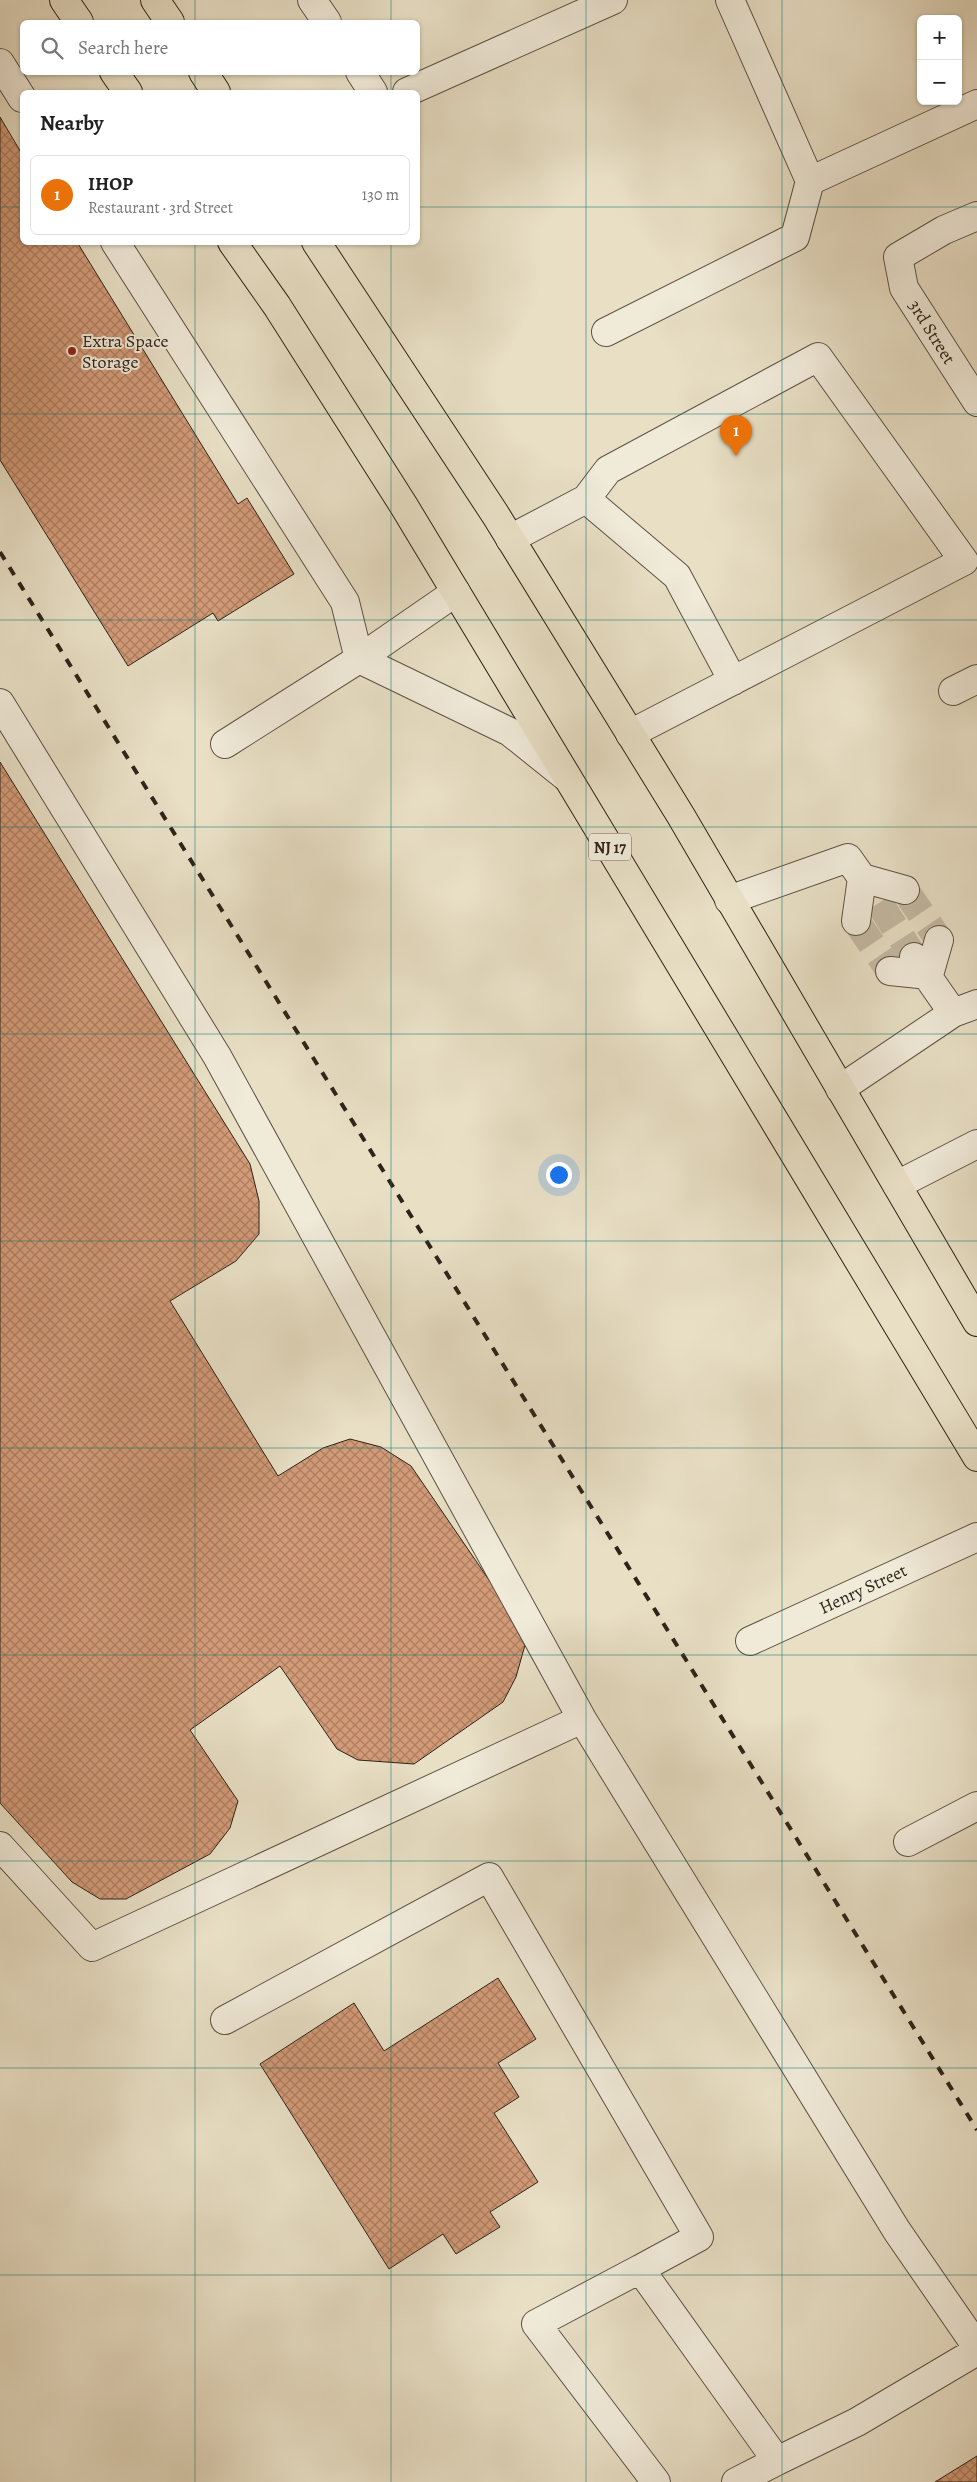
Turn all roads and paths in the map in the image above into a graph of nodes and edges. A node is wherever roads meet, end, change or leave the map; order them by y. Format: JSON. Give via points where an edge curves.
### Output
{"nodes":[{"id":1,"x":64,"y":0,"type":"edge"},
{"id":2,"x":155,"y":0,"type":"edge"},
{"id":3,"x":312,"y":0,"type":"edge"},
{"id":4,"x":613,"y":0,"type":"edge"},
{"id":5,"x":730,"y":0,"type":"edge"},
{"id":6,"x":78,"y":20,"type":"edge"},
{"id":7,"x":169,"y":20,"type":"edge"},
{"id":8,"x":326,"y":20,"type":"edge"},
{"id":9,"x":0,"y":63,"type":"edge"},
{"id":10,"x":116,"y":75,"type":"edge"},
{"id":11,"x":205,"y":75,"type":"edge"},
{"id":12,"x":362,"y":75,"type":"edge"},
{"id":13,"x":127,"y":90,"type":"edge"},
{"id":14,"x":215,"y":90,"type":"edge"},
{"id":15,"x":372,"y":90,"type":"edge"},
{"id":16,"x":411,"y":90,"type":"edge"},
{"id":17,"x":20,"y":95,"type":"edge"},
{"id":18,"x":977,"y":104,"type":"edge"},
{"id":19,"x":810,"y":181,"type":"junction"},
{"id":20,"x":977,"y":216,"type":"edge"},
{"id":21,"x":117,"y":245,"type":"edge"},
{"id":22,"x":234,"y":245,"type":"edge"},
{"id":23,"x":318,"y":245,"type":"edge"},
{"id":24,"x":606,"y":332,"type":"dead end"},
{"id":25,"x":977,"y":402,"type":"edge"},
{"id":26,"x":586,"y":499,"type":"junction"},
{"id":27,"x":510,"y":539,"type":"junction"},
{"id":28,"x":456,"y":592,"type":"junction"},
{"id":29,"x":359,"y":659,"type":"junction"},
{"id":30,"x":977,"y":679,"type":"edge"},
{"id":31,"x":733,"y":681,"type":"junction"},
{"id":32,"x":953,"y":691,"type":"dead end"},
{"id":33,"x":0,"y":703,"type":"edge"},
{"id":34,"x":630,"y":734,"type":"junction"},
{"id":35,"x":224,"y":744,"type":"dead end"},
{"id":36,"x":569,"y":779,"type":"junction"},
{"id":37,"x":862,"y":878,"type":"junction"},
{"id":38,"x":905,"y":890,"type":"tunnel mouth"},
{"id":39,"x":729,"y":900,"type":"junction"},
{"id":40,"x":879,"y":903,"type":"tunnel mouth"},
{"id":41,"x":856,"y":921,"type":"tunnel mouth"},
{"id":42,"x":939,"y":940,"type":"dead end"},
{"id":43,"x":921,"y":966,"type":"junction"},
{"id":44,"x":890,"y":971,"type":"dead end"},
{"id":45,"x":965,"y":1008,"type":"edge"},
{"id":46,"x":840,"y":1089,"type":"junction"},
{"id":47,"x":977,"y":1144,"type":"edge"},
{"id":48,"x":897,"y":1185,"type":"junction"},
{"id":49,"x":970,"y":1305,"type":"edge"},
{"id":50,"x":977,"y":1322,"type":"edge"},
{"id":51,"x":977,"y":1457,"type":"edge"},
{"id":52,"x":977,"y":1537,"type":"edge"},
{"id":53,"x":750,"y":1641,"type":"dead end"},
{"id":54,"x":582,"y":1719,"type":"junction"},
{"id":55,"x":977,"y":1806,"type":"edge"},
{"id":56,"x":908,"y":1842,"type":"dead end"},
{"id":57,"x":0,"y":1846,"type":"edge"},
{"id":58,"x":225,"y":2020,"type":"dead end"},
{"id":59,"x":640,"y":2269,"type":"junction"},
{"id":60,"x":977,"y":2349,"type":"edge"},
{"id":61,"x":778,"y":2461,"type":"junction"},
{"id":62,"x":656,"y":2482,"type":"edge"},
{"id":63,"x":736,"y":2482,"type":"edge"}],
"edges":[{"from":1,"to":6,"type":"highway"},
{"from":2,"to":7,"type":"highway"},
{"from":3,"to":8,"type":"street"},
{"from":4,"to":16,"type":"street"},
{"from":5,"to":19,"type":"street"},
{"from":9,"to":17,"type":"street"},
{"from":10,"to":13,"type":"highway"},
{"from":11,"to":14,"type":"highway"},
{"from":12,"to":15,"type":"street"},
{"from":18,"to":19,"type":"street"},
{"from":19,"to":24,"type":"street","via":[[795,237]]},
{"from":20,"to":25,"type":"street","name":"3rd Street","via":[[944,230],[898,257],[904,288]]},
{"from":21,"to":29,"type":"street","via":[[345,602]]},
{"from":22,"to":28,"type":"highway","number":"NJ 17","via":[[282,314]]},
{"from":23,"to":27,"type":"highway"},
{"from":26,"to":27,"type":"street"},
{"from":26,"to":31,"type":"street","via":[[677,576]]},
{"from":26,"to":31,"type":"street","via":[[608,470],[818,357],[964,561]]},
{"from":27,"to":34,"type":"highway"},
{"from":28,"to":29,"type":"street"},
{"from":28,"to":36,"type":"highway","number":"NJ 17"},
{"from":29,"to":35,"type":"street"},
{"from":29,"to":36,"type":"street","via":[[510,732]]},
{"from":30,"to":32,"type":"street"},
{"from":31,"to":34,"type":"street"},
{"from":33,"to":54,"type":"street","via":[[217,1056]]},
{"from":34,"to":39,"type":"highway"},
{"from":36,"to":51,"type":"highway","number":"NJ 17"},
{"from":37,"to":38,"type":"street"},
{"from":37,"to":39,"type":"street","via":[[848,858]]},
{"from":37,"to":40,"type":"street"},
{"from":37,"to":41,"type":"street"},
{"from":39,"to":46,"type":"highway"},
{"from":42,"to":43,"type":"street"},
{"from":43,"to":44,"type":"street"},
{"from":43,"to":45,"type":"street"},
{"from":45,"to":46,"type":"street"},
{"from":46,"to":48,"type":"highway"},
{"from":47,"to":48,"type":"street"},
{"from":48,"to":49,"type":"highway"},
{"from":49,"to":50,"type":"highway"},
{"from":52,"to":53,"type":"street","name":"Henry Street"},
{"from":54,"to":57,"type":"street","via":[[92,1947]]},
{"from":54,"to":60,"type":"street","via":[[897,2231]]},
{"from":55,"to":56,"type":"street"},
{"from":58,"to":59,"type":"street","via":[[488,1877],[699,2237]]},
{"from":59,"to":61,"type":"street"},
{"from":59,"to":62,"type":"street","via":[[536,2324]]},
{"from":60,"to":61,"type":"street","via":[[857,2422]]},
{"from":61,"to":63,"type":"street"}]}
